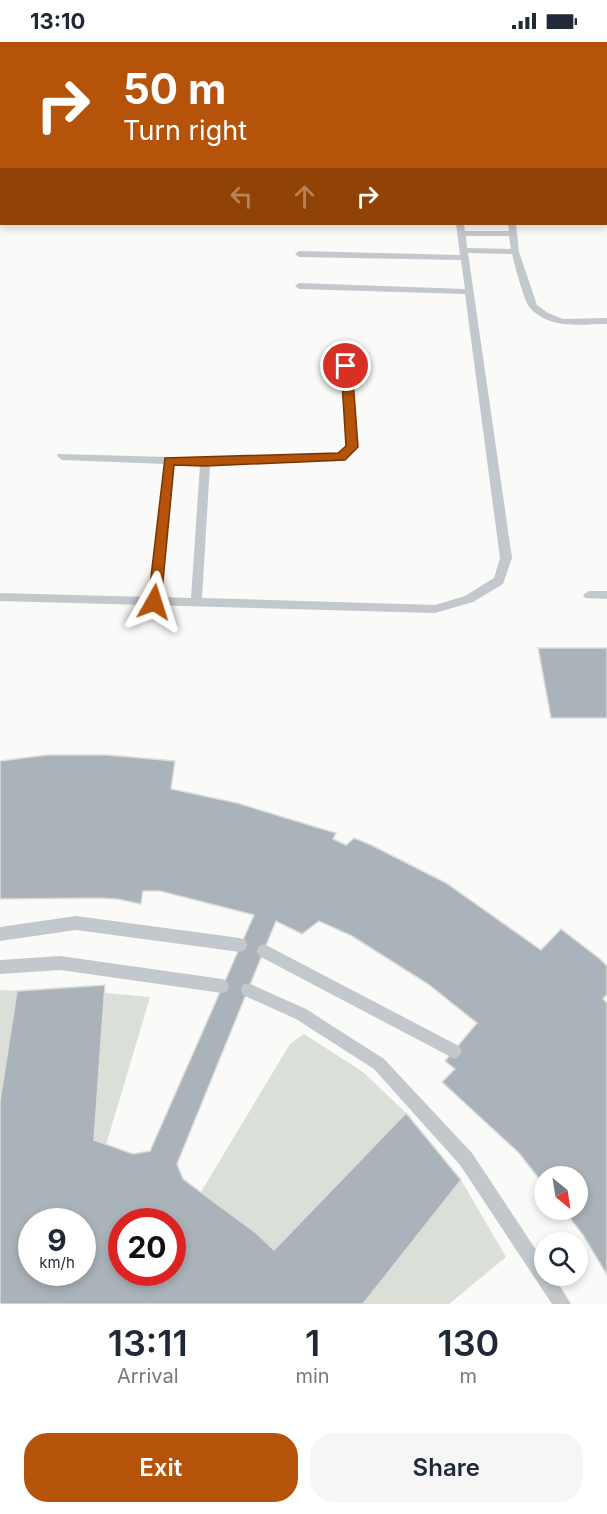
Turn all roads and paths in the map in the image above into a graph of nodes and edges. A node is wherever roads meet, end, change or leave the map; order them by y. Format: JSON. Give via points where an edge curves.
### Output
{"nodes":[{"id":1,"x":512,"y":225,"type":"edge"},
{"id":2,"x":461,"y":228,"type":"edge"},
{"id":3,"x":513,"y":234,"type":"junction"},
{"id":4,"x":515,"y":252,"type":"junction"},
{"id":5,"x":299,"y":254,"type":"dead end"},
{"id":6,"x":464,"y":254,"type":"junction"},
{"id":7,"x":299,"y":286,"type":"dead end"},
{"id":8,"x":469,"y":291,"type":"junction"},
{"id":9,"x":607,"y":321,"type":"edge"},
{"id":10,"x":346,"y":366,"type":"dead end"},
{"id":11,"x":62,"y":456,"type":"dead end"},
{"id":12,"x":169,"y":461,"type":"junction"},
{"id":13,"x":205,"y":462,"type":"junction"},
{"id":14,"x":589,"y":595,"type":"dead end"},
{"id":15,"x":607,"y":595,"type":"edge"},
{"id":16,"x":0,"y":597,"type":"edge"},
{"id":17,"x":154,"y":602,"type":"junction"},
{"id":18,"x":196,"y":602,"type":"junction"},
{"id":19,"x":0,"y":934,"type":"edge"},
{"id":20,"x":240,"y":945,"type":"dead end"},
{"id":21,"x":264,"y":951,"type":"dead end"},
{"id":22,"x":0,"y":967,"type":"edge"},
{"id":23,"x":222,"y":986,"type":"dead end"},
{"id":24,"x":248,"y":990,"type":"dead end"},
{"id":25,"x":454,"y":1051,"type":"dead end"},
{"id":26,"x":562,"y":1304,"type":"edge"}],
"edges":[{"from":1,"to":3,"type":"lane"},
{"from":2,"to":3,"type":"lane"},
{"from":2,"to":6,"type":"lane"},
{"from":3,"to":4,"type":"lane"},
{"from":4,"to":6,"type":"lane"},
{"from":4,"to":9,"type":"lane","via":[[533,306],[562,322]]},
{"from":5,"to":6,"type":"lane"},
{"from":6,"to":8,"type":"lane"},
{"from":7,"to":8,"type":"lane"},
{"from":8,"to":18,"type":"lane","via":[[506,558],[499,581],[469,599],[435,609]]},
{"from":10,"to":13,"type":"lane","via":[[352,447],[340,457]]},
{"from":11,"to":12,"type":"lane"},
{"from":12,"to":13,"type":"lane"},
{"from":12,"to":17,"type":"lane"},
{"from":13,"to":18,"type":"lane"},
{"from":14,"to":15,"type":"lane"},
{"from":16,"to":17,"type":"lane"},
{"from":17,"to":18,"type":"lane"},
{"from":19,"to":20,"type":"lane","via":[[76,924]]},
{"from":21,"to":25,"type":"lane"},
{"from":22,"to":23,"type":"lane","via":[[60,963]]},
{"from":24,"to":26,"type":"lane","via":[[301,1014],[380,1064],[466,1159]]}]}
